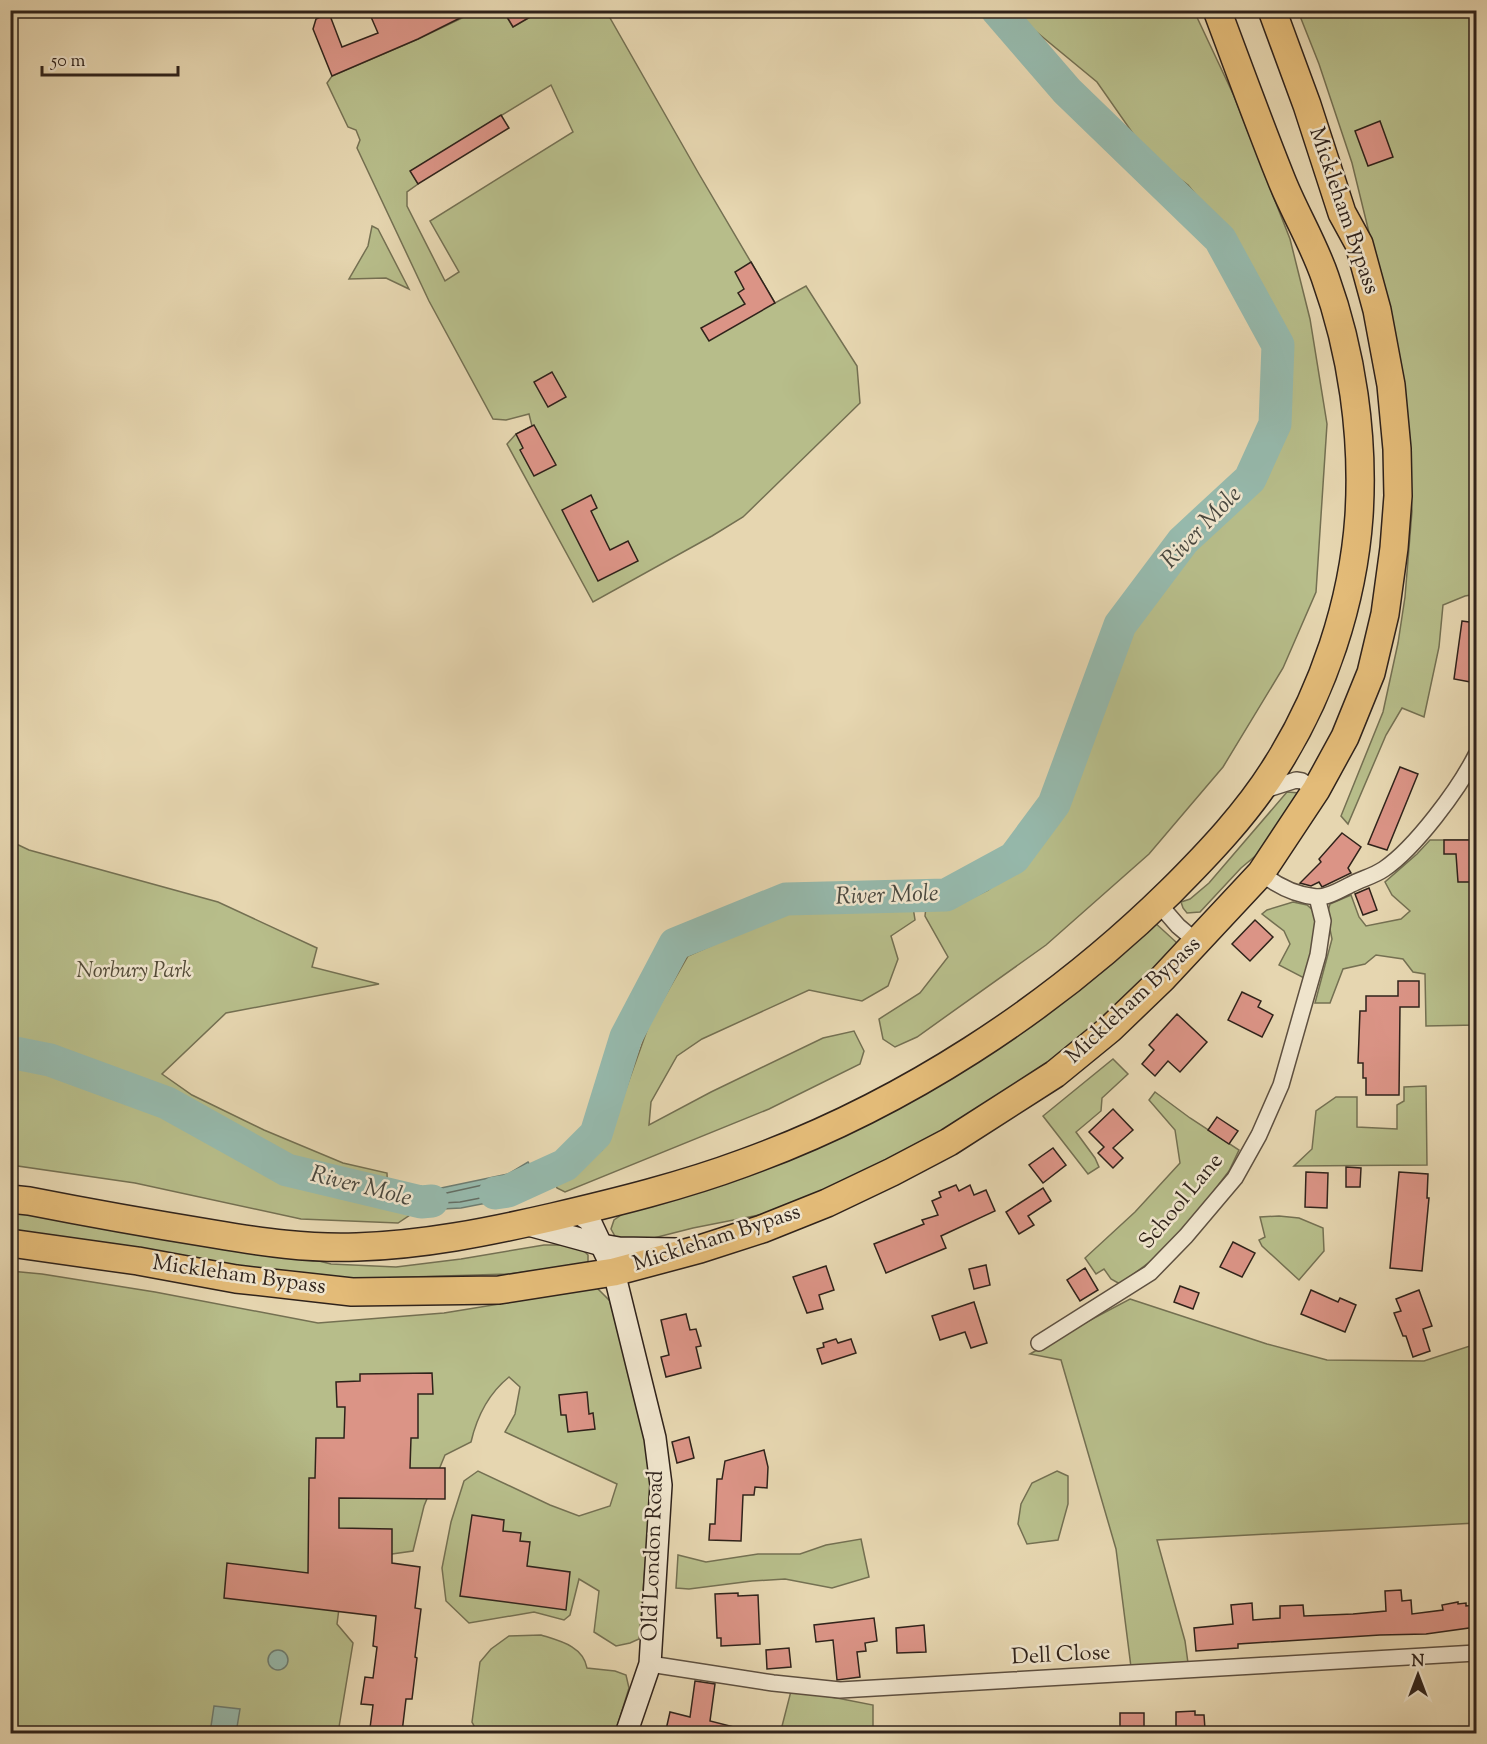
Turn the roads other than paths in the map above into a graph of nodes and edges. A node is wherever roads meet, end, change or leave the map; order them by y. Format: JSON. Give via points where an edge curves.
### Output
{"nodes":[{"id":1,"x":1217,"y":10,"type":"edge"},
{"id":2,"x":1272,"y":10,"type":"edge"},
{"id":3,"x":1476,"y":755,"type":"edge"},
{"id":4,"x":1316,"y":790,"type":"junction"},
{"id":5,"x":1256,"y":793,"type":"junction"},
{"id":6,"x":1261,"y":873,"type":"junction"},
{"id":7,"x":1317,"y":897,"type":"junction"},
{"id":8,"x":1158,"y":903,"type":"junction"},
{"id":9,"x":1197,"y":942,"type":"junction"},
{"id":10,"x":10,"y":1199,"type":"edge"},
{"id":11,"x":576,"y":1211,"type":"junction"},
{"id":12,"x":524,"y":1223,"type":"junction"},
{"id":13,"x":10,"y":1243,"type":"edge"},
{"id":14,"x":602,"y":1245,"type":"junction"},
{"id":15,"x":700,"y":1249,"type":"junction"},
{"id":16,"x":614,"y":1272,"type":"junction"},
{"id":17,"x":1039,"y":1343,"type":"dead end"},
{"id":18,"x":1476,"y":1653,"type":"edge"},
{"id":19,"x":650,"y":1664,"type":"junction"},
{"id":20,"x":626,"y":1734,"type":"edge"}],
"edges":[{"from":1,"to":5,"type":"highway","name":"Mickleham Bypass","via":[[1336,310],[1353,388],[1360,458],[1359,520],[1349,585],[1330,654],[1305,716]]},
{"from":2,"to":4,"type":"highway","name":"Mickleham Bypass","via":[[1342,213],[1359,244],[1391,385],[1397,449],[1394,548],[1385,614],[1371,673],[1346,736]]},
{"from":3,"to":7,"type":"street","via":[[1455,791],[1401,856],[1382,871]]},
{"from":4,"to":5,"type":"street","via":[[1296,780]]},
{"from":4,"to":6,"type":"highway","name":"Mickleham Bypass"},
{"from":5,"to":8,"type":"highway","name":"Mickleham Bypass","via":[[1230,828]]},
{"from":6,"to":7,"type":"street","via":[[1293,891]]},
{"from":6,"to":9,"type":"highway","name":"Mickleham Bypass"},
{"from":7,"to":17,"type":"street","name":"School Lane","via":[[1323,921],[1318,955],[1281,1085],[1235,1178],[1150,1273]]},
{"from":8,"to":9,"type":"street"},
{"from":8,"to":11,"type":"highway","name":"Mickleham Bypass","via":[[1083,970],[1018,1019],[909,1088],[745,1163],[672,1187]]},
{"from":9,"to":15,"type":"highway","name":"Mickleham Bypass","via":[[1110,1029],[1056,1074],[978,1125],[826,1203]]},
{"from":10,"to":12,"type":"highway","name":"Mickleham Bypass","via":[[273,1244],[355,1247],[451,1239]]},
{"from":11,"to":12,"type":"highway","name":"Mickleham Bypass"},
{"from":11,"to":14,"type":"main road","name":"Old London Road","via":[[590,1221]]},
{"from":12,"to":14,"type":"main road"},
{"from":13,"to":16,"type":"highway","name":"Mickleham Bypass","via":[[236,1279],[352,1292],[499,1290]]},
{"from":14,"to":15,"type":"main road"},
{"from":14,"to":16,"type":"main road","name":"Old London Road"},
{"from":15,"to":16,"type":"highway","name":"Mickleham Bypass"},
{"from":16,"to":19,"type":"main road","name":"Old London Road","via":[[655,1438],[661,1485]]},
{"from":18,"to":19,"type":"street","name":"Dell Close","via":[[840,1690]]},
{"from":19,"to":20,"type":"main road","name":"Old London Road"}]}
